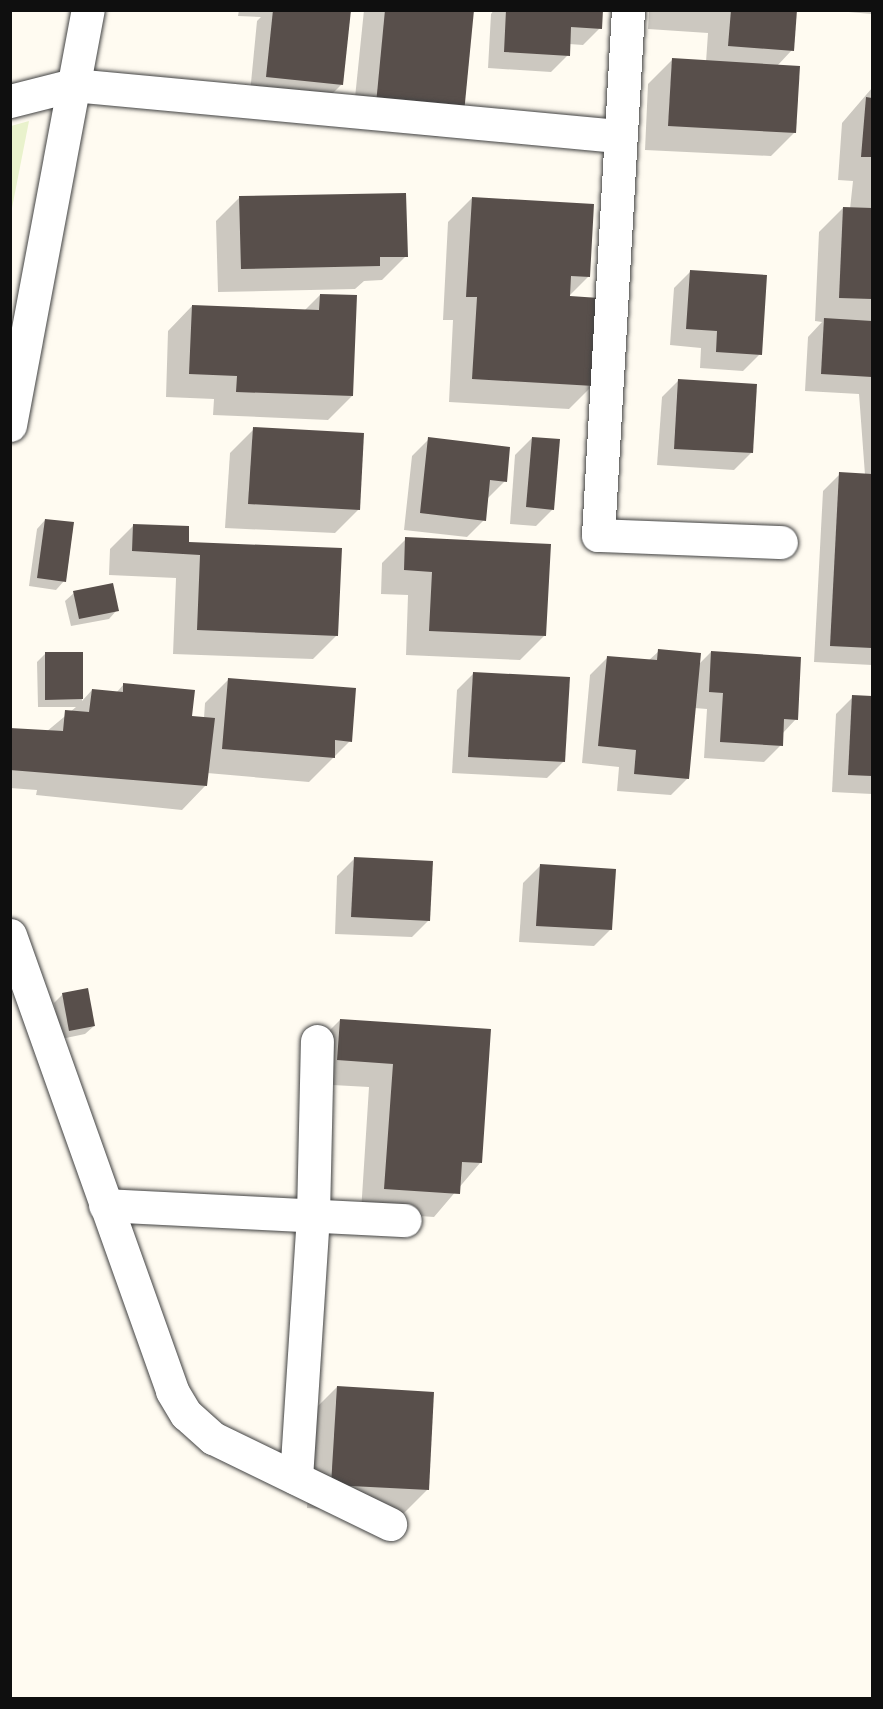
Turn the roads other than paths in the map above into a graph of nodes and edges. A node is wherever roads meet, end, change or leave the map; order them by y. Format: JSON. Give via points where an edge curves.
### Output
{"nodes":[{"id":1,"x":88,"y":10,"type":"edge"},
{"id":2,"x":628,"y":10,"type":"edge"},
{"id":3,"x":74,"y":84,"type":"junction"},
{"id":4,"x":10,"y":101,"type":"edge"},
{"id":5,"x":618,"y":136,"type":"junction"},
{"id":6,"x":10,"y":424,"type":"edge"},
{"id":7,"x":781,"y":542,"type":"dead end"},
{"id":8,"x":10,"y":935,"type":"edge"},
{"id":9,"x":317,"y":1041,"type":"dead end"},
{"id":10,"x":105,"y":1205,"type":"junction"},
{"id":11,"x":313,"y":1215,"type":"junction"},
{"id":12,"x":405,"y":1220,"type":"dead end"},
{"id":13,"x":296,"y":1478,"type":"junction"},
{"id":14,"x":390,"y":1524,"type":"dead end"}],
"edges":[{"from":1,"to":3,"type":"street"},
{"from":2,"to":5,"type":"street"},
{"from":3,"to":4,"type":"street"},
{"from":3,"to":5,"type":"street"},
{"from":3,"to":6,"type":"street"},
{"from":5,"to":7,"type":"street","via":[[598,535]]},
{"from":8,"to":10,"type":"street"},
{"from":9,"to":11,"type":"street"},
{"from":10,"to":11,"type":"street"},
{"from":10,"to":13,"type":"street","via":[[172,1391],[186,1414],[213,1438]]},
{"from":11,"to":12,"type":"street"},
{"from":11,"to":13,"type":"street"},
{"from":13,"to":14,"type":"street"}]}
